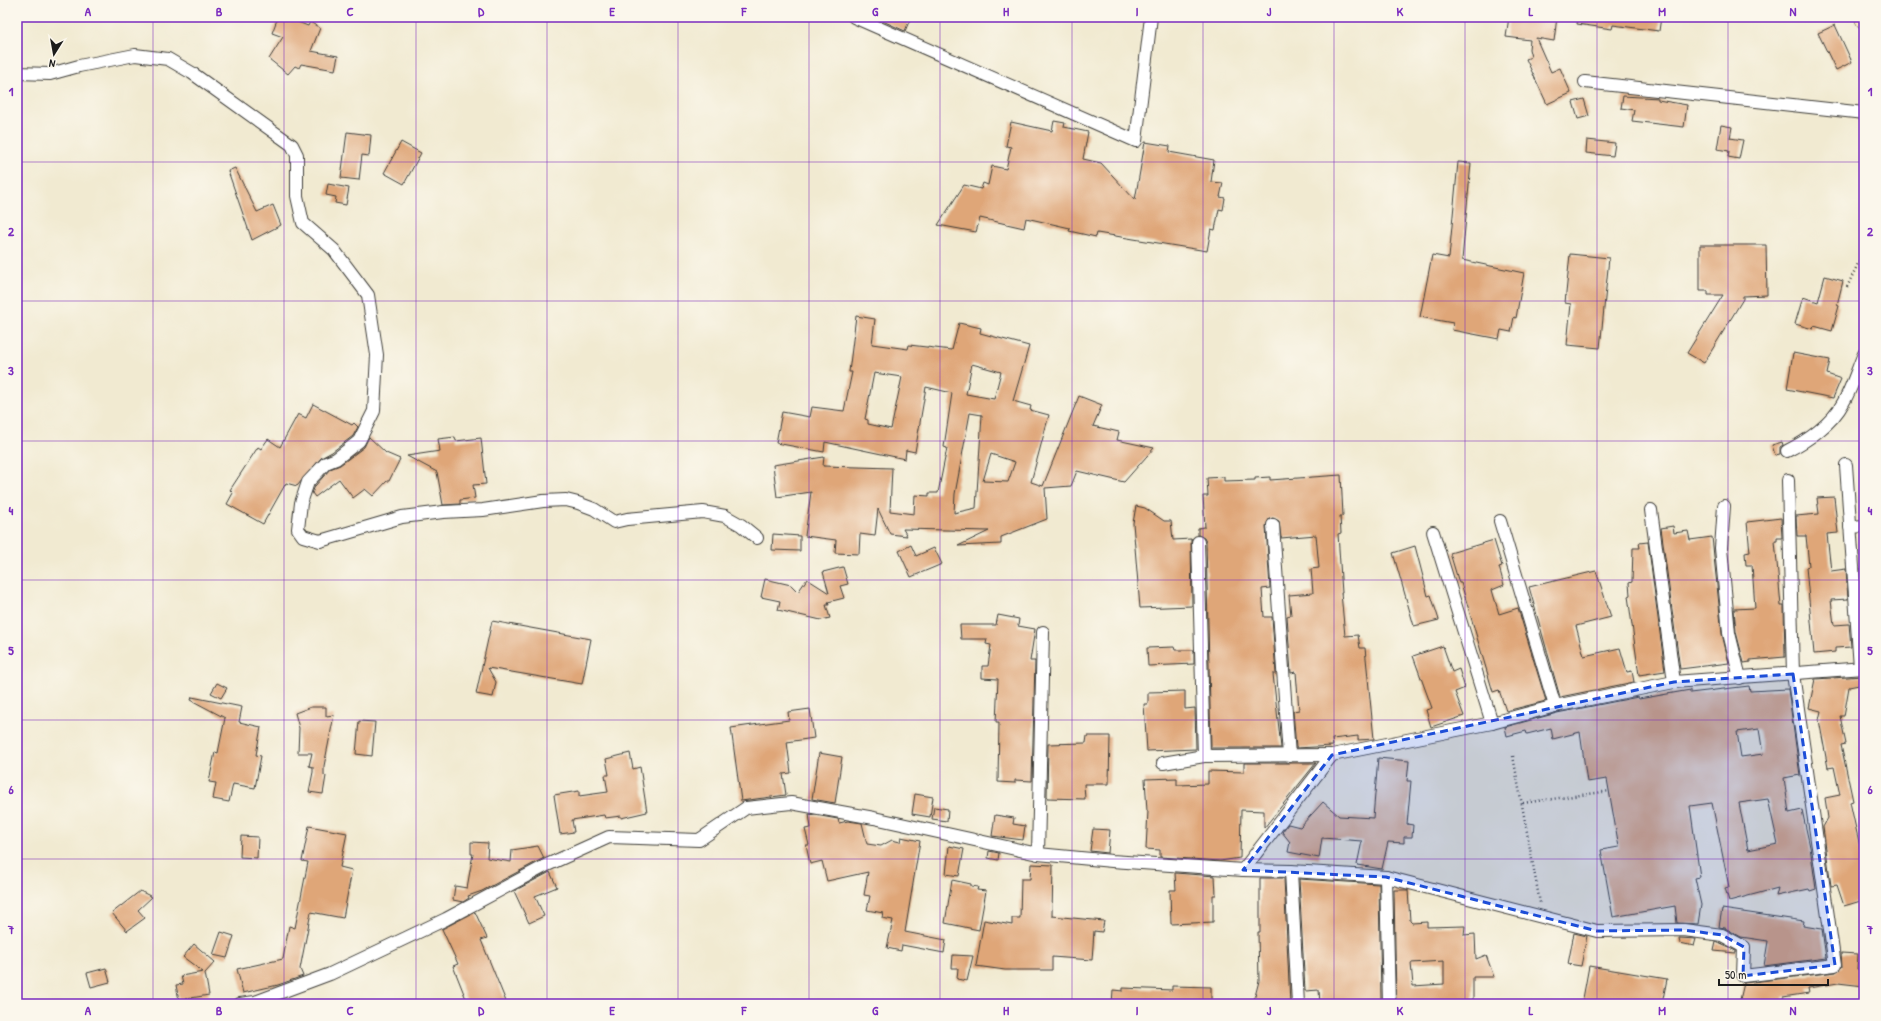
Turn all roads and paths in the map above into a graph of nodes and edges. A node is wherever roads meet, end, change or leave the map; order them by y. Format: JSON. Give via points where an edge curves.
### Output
{"nodes":[{"id":1,"x":854,"y":17,"type":"edge"},
{"id":2,"x":1151,"y":17,"type":"edge"},
{"id":3,"x":1863,"y":17,"type":"edge"},
{"id":4,"x":1864,"y":20,"type":"edge"},
{"id":5,"x":17,"y":73,"type":"edge"},
{"id":6,"x":1585,"y":82,"type":"dead end"},
{"id":7,"x":1864,"y":113,"type":"edge"},
{"id":8,"x":1864,"y":251,"type":"edge"},
{"id":9,"x":1847,"y":287,"type":"dead end"},
{"id":10,"x":1864,"y":354,"type":"edge"},
{"id":11,"x":1786,"y":451,"type":"dead end"},
{"id":12,"x":1846,"y":465,"type":"dead end"},
{"id":13,"x":1788,"y":480,"type":"dead end"},
{"id":14,"x":1724,"y":506,"type":"dead end"},
{"id":15,"x":1651,"y":510,"type":"dead end"},
{"id":16,"x":1500,"y":521,"type":"dead end"},
{"id":17,"x":1273,"y":525,"type":"dead end"},
{"id":18,"x":1864,"y":526,"type":"edge"},
{"id":19,"x":1850,"y":527,"type":"junction"},
{"id":20,"x":1433,"y":532,"type":"dead end"},
{"id":21,"x":757,"y":538,"type":"dead end"},
{"id":22,"x":1198,"y":542,"type":"dead end"},
{"id":23,"x":1043,"y":632,"type":"dead end"},
{"id":24,"x":1862,"y":668,"type":"edge"},
{"id":25,"x":1793,"y":674,"type":"junction"},
{"id":26,"x":1740,"y":678,"type":"junction"},
{"id":27,"x":1674,"y":682,"type":"junction"},
{"id":28,"x":1555,"y":706,"type":"junction"},
{"id":29,"x":1492,"y":723,"type":"junction"},
{"id":30,"x":1332,"y":755,"type":"junction"},
{"id":31,"x":1204,"y":756,"type":"junction"},
{"id":32,"x":1289,"y":756,"type":"junction"},
{"id":33,"x":1514,"y":756,"type":"dead end"},
{"id":34,"x":1163,"y":763,"type":"dead end"},
{"id":35,"x":1610,"y":792,"type":"dead end"},
{"id":36,"x":1523,"y":803,"type":"junction"},
{"id":37,"x":1038,"y":854,"type":"junction"},
{"id":38,"x":1243,"y":870,"type":"junction"},
{"id":39,"x":1291,"y":871,"type":"junction"},
{"id":40,"x":1386,"y":877,"type":"junction"},
{"id":41,"x":1542,"y":917,"type":"junction"},
{"id":42,"x":240,"y":1004,"type":"edge"},
{"id":43,"x":1298,"y":1004,"type":"edge"},
{"id":44,"x":1389,"y":1004,"type":"edge"}],
"edges":[{"from":1,"to":2,"type":"street","via":[[1136,141]]},
{"from":3,"to":4,"type":"main road"},
{"from":5,"to":21,"type":"street","via":[[50,74],[135,55],[168,59],[292,145],[297,155],[297,196],[303,223],[334,250],[368,295],[377,355],[374,411],[359,441],[336,459],[326,463],[308,482],[301,503],[298,529],[302,536],[320,541],[402,518],[566,500],[594,509],[614,522],[703,512],[725,516],[741,524]]},
{"from":6,"to":7,"type":"street"},
{"from":8,"to":9,"type":"path"},
{"from":10,"to":11,"type":"street","via":[[1843,403],[1836,413],[1816,432]]},
{"from":12,"to":19,"type":"street"},
{"from":13,"to":25,"type":"street"},
{"from":14,"to":26,"type":"street","via":[[1721,548],[1729,633]]},
{"from":15,"to":27,"type":"street"},
{"from":16,"to":28,"type":"street"},
{"from":17,"to":32,"type":"street"},
{"from":18,"to":19,"type":"street"},
{"from":19,"to":24,"type":"street"},
{"from":20,"to":29,"type":"street"},
{"from":22,"to":31,"type":"street"},
{"from":23,"to":37,"type":"street"},
{"from":24,"to":25,"type":"street"},
{"from":25,"to":26,"type":"street"},
{"from":25,"to":41,"type":"street","via":[[1835,965],[1743,976],[1744,947],[1722,935],[1684,930],[1596,931]]},
{"from":26,"to":27,"type":"street"},
{"from":27,"to":28,"type":"street"},
{"from":28,"to":29,"type":"street"},
{"from":29,"to":30,"type":"street"},
{"from":30,"to":32,"type":"street"},
{"from":30,"to":38,"type":"street"},
{"from":31,"to":32,"type":"street"},
{"from":31,"to":34,"type":"street"},
{"from":33,"to":36,"type":"path"},
{"from":35,"to":36,"type":"path"},
{"from":36,"to":41,"type":"path"},
{"from":37,"to":38,"type":"street"},
{"from":37,"to":42,"type":"street","via":[[792,803],[746,808],[699,840],[609,837],[547,865],[446,919],[330,974],[255,1002]]},
{"from":38,"to":39,"type":"street"},
{"from":39,"to":40,"type":"street"},
{"from":39,"to":43,"type":"street"},
{"from":40,"to":41,"type":"street"},
{"from":40,"to":44,"type":"street"}]}
